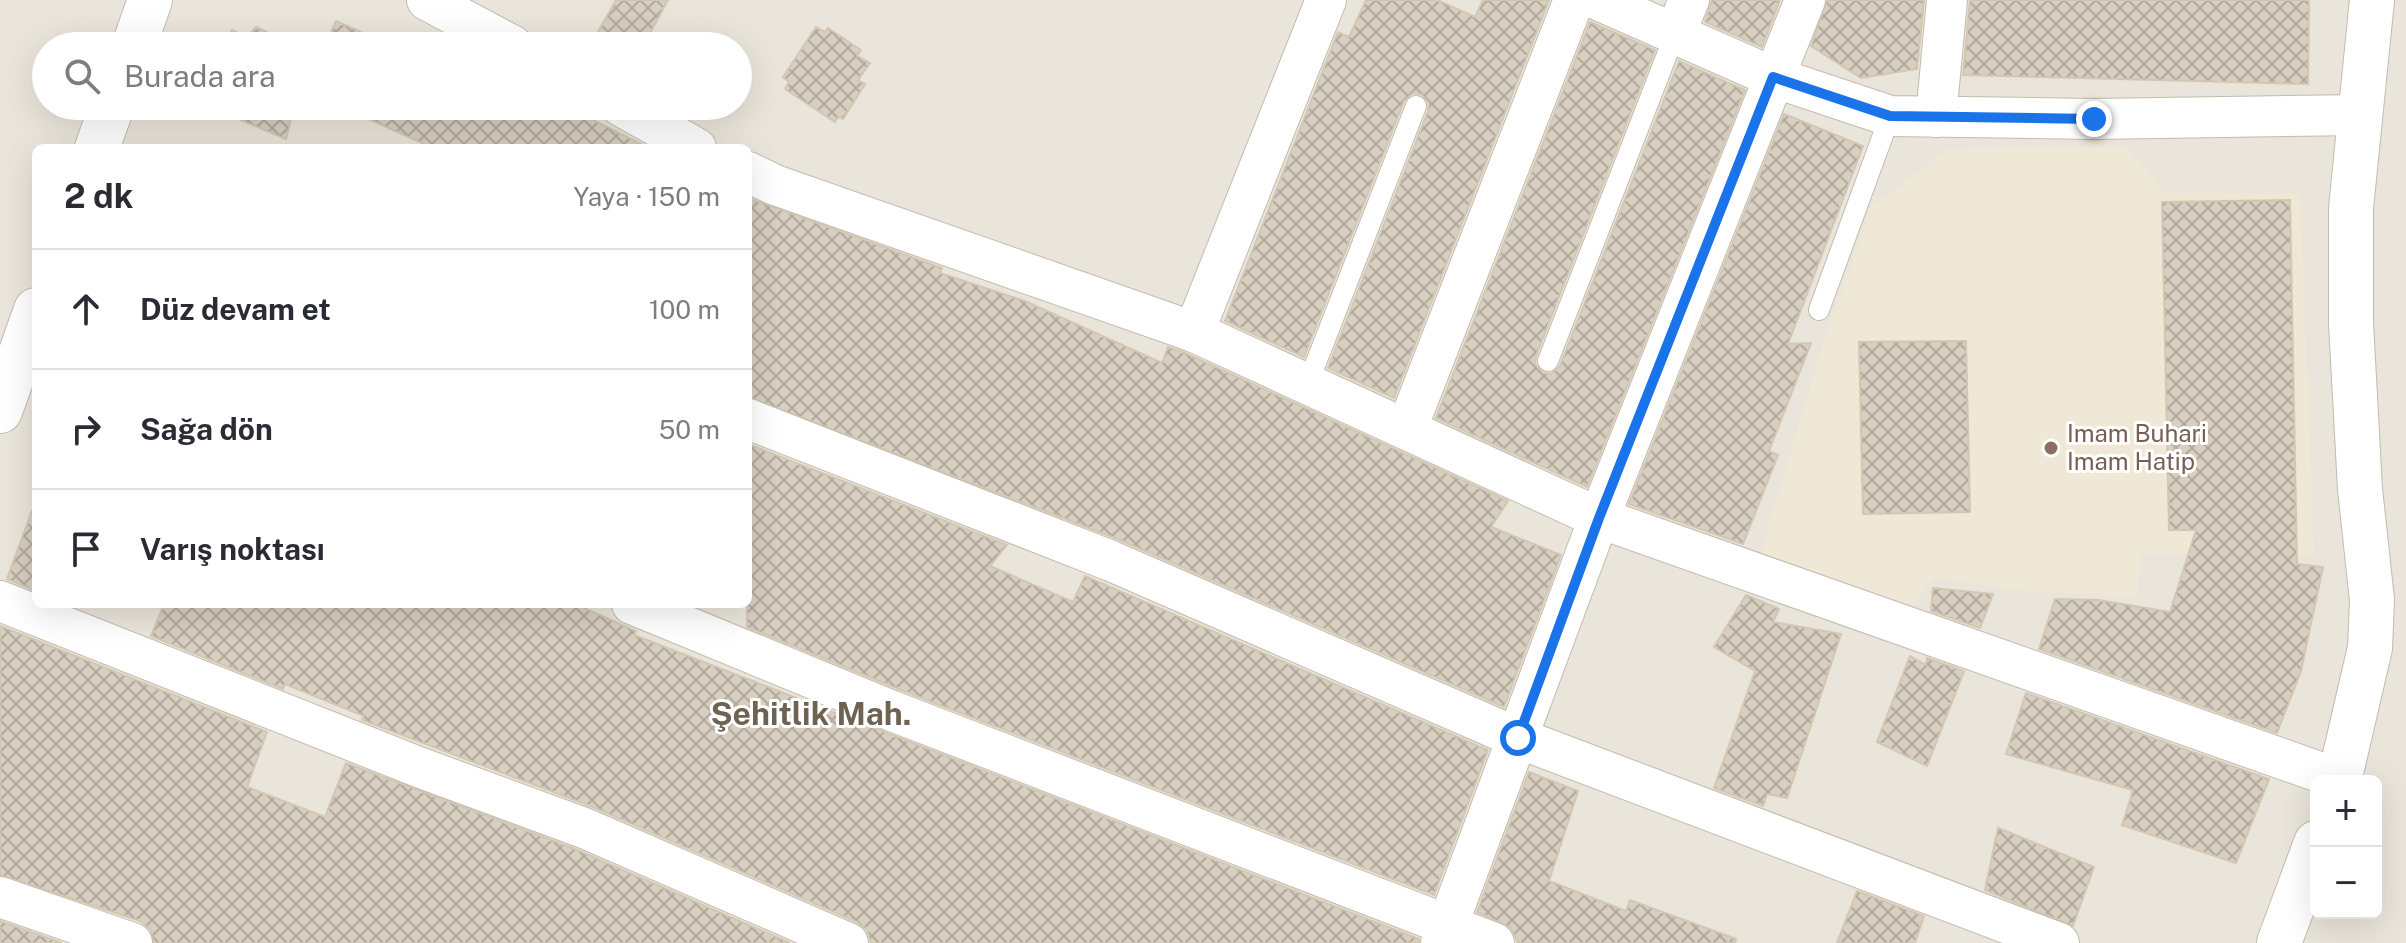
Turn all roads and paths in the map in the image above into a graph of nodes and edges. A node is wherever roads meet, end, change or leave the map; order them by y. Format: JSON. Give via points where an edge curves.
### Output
{"nodes":[{"id":1,"x":150,"y":0,"type":"edge"},
{"id":2,"x":427,"y":0,"type":"edge"},
{"id":3,"x":1326,"y":0,"type":"edge"},
{"id":4,"x":1574,"y":0,"type":"edge"},
{"id":5,"x":1598,"y":0,"type":"edge"},
{"id":6,"x":1805,"y":0,"type":"edge"},
{"id":7,"x":1947,"y":0,"type":"edge"},
{"id":8,"x":2372,"y":0,"type":"edge"},
{"id":9,"x":1682,"y":17,"type":"edge"},
{"id":10,"x":139,"y":32,"type":"edge"},
{"id":11,"x":487,"y":32,"type":"edge"},
{"id":12,"x":1773,"y":77,"type":"junction"},
{"id":13,"x":1416,"y":106,"type":"dead end"},
{"id":14,"x":2360,"y":115,"type":"junction"},
{"id":15,"x":1890,"y":116,"type":"junction"},
{"id":16,"x":1936,"y":117,"type":"junction"},
{"id":17,"x":107,"y":120,"type":"edge"},
{"id":18,"x":646,"y":120,"type":"edge"},
{"id":19,"x":98,"y":144,"type":"edge"},
{"id":20,"x":689,"y":144,"type":"edge"},
{"id":21,"x":752,"y":174,"type":"edge"},
{"id":22,"x":1819,"y":310,"type":"dead end"},
{"id":23,"x":32,"y":331,"type":"edge"},
{"id":24,"x":1194,"y":332,"type":"junction"},
{"id":25,"x":27,"y":357,"type":"edge"},
{"id":26,"x":1548,"y":361,"type":"dead end"},
{"id":27,"x":1308,"y":383,"type":"junction"},
{"id":28,"x":0,"y":411,"type":"edge"},
{"id":29,"x":752,"y":421,"type":"edge"},
{"id":30,"x":1407,"y":428,"type":"junction"},
{"id":31,"x":1599,"y":518,"type":"junction"},
{"id":32,"x":0,"y":601,"type":"edge"},
{"id":33,"x":642,"y":608,"type":"edge"},
{"id":34,"x":1518,"y":738,"type":"junction"},
{"id":35,"x":2325,"y":775,"type":"edge"},
{"id":36,"x":2340,"y":775,"type":"edge"},
{"id":37,"x":2315,"y":847,"type":"edge"},
{"id":38,"x":0,"y":897,"type":"edge"},
{"id":39,"x":1445,"y":934,"type":"edge"},
{"id":40,"x":132,"y":943,"type":"edge"},
{"id":41,"x":848,"y":943,"type":"edge"},
{"id":42,"x":1494,"y":943,"type":"edge"},
{"id":43,"x":2059,"y":943,"type":"edge"},
{"id":44,"x":2279,"y":943,"type":"edge"}],
"edges":[{"from":1,"to":10,"type":"street"},
{"from":2,"to":11,"type":"street"},
{"from":3,"to":24,"type":"street"},
{"from":4,"to":30,"type":"street"},
{"from":5,"to":9,"type":"street"},
{"from":6,"to":12,"type":"street"},
{"from":7,"to":16,"type":"street"},
{"from":8,"to":14,"type":"street"},
{"from":9,"to":12,"type":"street"},
{"from":9,"to":26,"type":"lane"},
{"from":12,"to":15,"type":"street"},
{"from":12,"to":31,"type":"street"},
{"from":13,"to":27,"type":"lane"},
{"from":14,"to":16,"type":"street"},
{"from":14,"to":36,"type":"street","via":[[2351,208],[2351,341],[2372,600],[2370,648]]},
{"from":15,"to":16,"type":"street"},
{"from":15,"to":22,"type":"lane"},
{"from":17,"to":19,"type":"street"},
{"from":18,"to":20,"type":"street"},
{"from":21,"to":24,"type":"street"},
{"from":23,"to":25,"type":"street"},
{"from":24,"to":27,"type":"street"},
{"from":25,"to":28,"type":"street"},
{"from":27,"to":30,"type":"street"},
{"from":29,"to":34,"type":"street","via":[[1111,561]]},
{"from":30,"to":31,"type":"street"},
{"from":31,"to":34,"type":"street"},
{"from":31,"to":35,"type":"street"},
{"from":32,"to":41,"type":"street","via":[[584,828]]},
{"from":33,"to":39,"type":"street"},
{"from":34,"to":39,"type":"street"},
{"from":34,"to":43,"type":"street"},
{"from":37,"to":44,"type":"street"},
{"from":38,"to":40,"type":"street"},
{"from":39,"to":42,"type":"street"}]}
